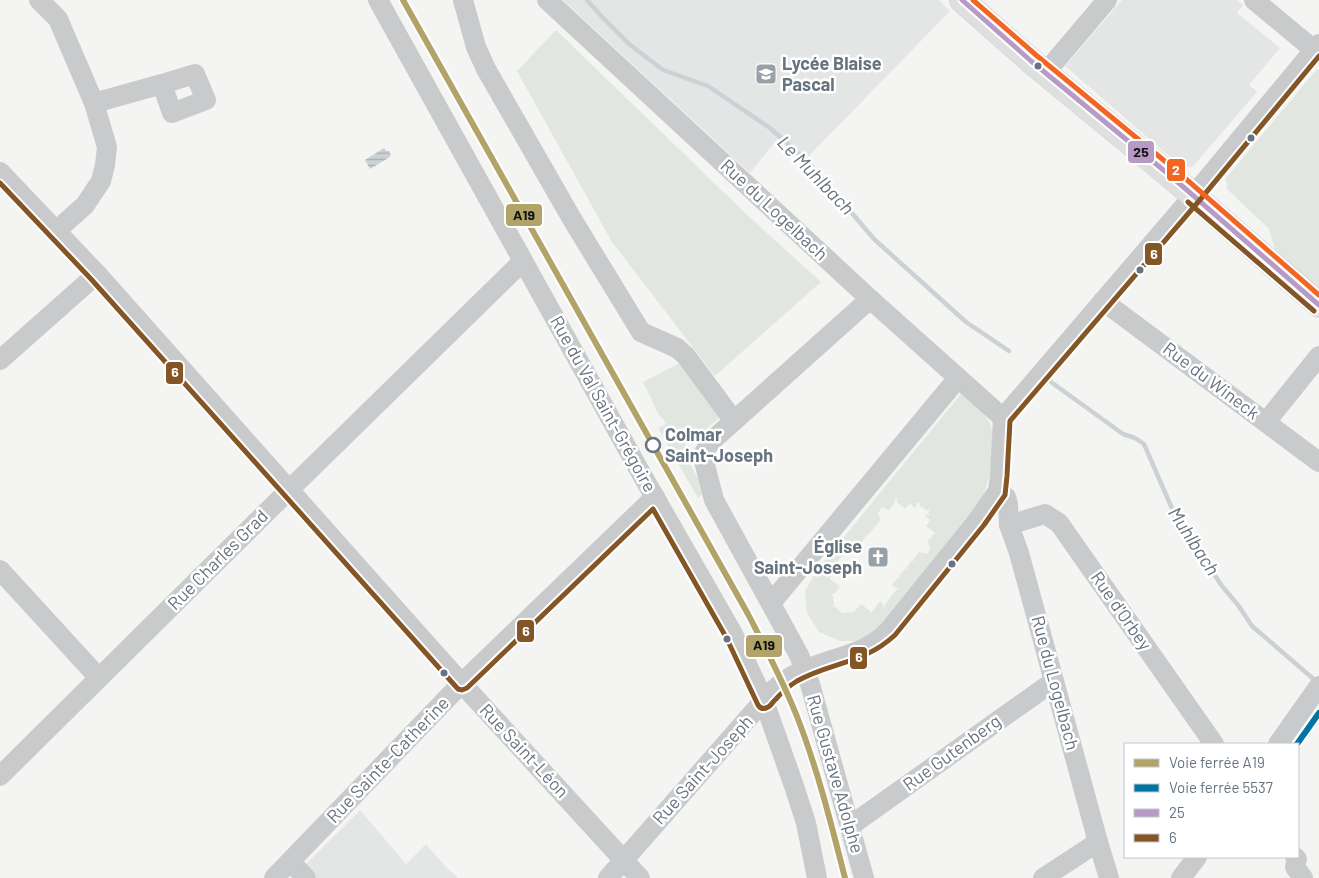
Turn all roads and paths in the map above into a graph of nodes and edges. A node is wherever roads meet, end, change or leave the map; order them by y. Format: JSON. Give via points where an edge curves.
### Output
{"nodes":[{"id":1,"x":39,"y":0,"type":"edge"},
{"id":2,"x":378,"y":0,"type":"edge"},
{"id":3,"x":463,"y":0,"type":"edge"},
{"id":4,"x":547,"y":0,"type":"edge"},
{"id":5,"x":962,"y":0,"type":"edge"},
{"id":6,"x":1107,"y":0,"type":"edge"},
{"id":7,"x":1254,"y":0,"type":"edge"},
{"id":8,"x":1317,"y":49,"type":"edge"},
{"id":9,"x":1046,"y":72,"type":"junction"},
{"id":10,"x":162,"y":84,"type":"dead end"},
{"id":11,"x":94,"y":103,"type":"junction"},
{"id":12,"x":0,"y":172,"type":"edge"},
{"id":13,"x":1193,"y":196,"type":"junction"},
{"id":14,"x":56,"y":231,"type":"junction"},
{"id":15,"x":523,"y":261,"type":"junction"},
{"id":16,"x":96,"y":274,"type":"junction"},
{"id":17,"x":870,"y":300,"type":"junction"},
{"id":18,"x":1103,"y":301,"type":"junction"},
{"id":19,"x":1319,"y":305,"type":"edge"},
{"id":20,"x":1319,"y":356,"type":"edge"},
{"id":21,"x":0,"y":360,"type":"edge"},
{"id":22,"x":958,"y":378,"type":"junction"},
{"id":23,"x":1002,"y":418,"type":"junction"},
{"id":24,"x":734,"y":421,"type":"junction"},
{"id":25,"x":1266,"y":422,"type":"junction"},
{"id":26,"x":1319,"y":462,"type":"edge"},
{"id":27,"x":289,"y":490,"type":"junction"},
{"id":28,"x":998,"y":491,"type":"junction"},
{"id":29,"x":655,"y":497,"type":"junction"},
{"id":30,"x":1010,"y":525,"type":"junction"},
{"id":31,"x":0,"y":570,"type":"edge"},
{"id":32,"x":770,"y":603,"type":"junction"},
{"id":33,"x":805,"y":670,"type":"junction"},
{"id":34,"x":99,"y":678,"type":"junction"},
{"id":35,"x":1054,"y":681,"type":"junction"},
{"id":36,"x":462,"y":683,"type":"junction"},
{"id":37,"x":1318,"y":687,"type":"edge"},
{"id":38,"x":764,"y":702,"type":"junction"},
{"id":39,"x":1213,"y":743,"type":"edge"},
{"id":40,"x":1279,"y":743,"type":"edge"},
{"id":41,"x":0,"y":776,"type":"edge"},
{"id":42,"x":850,"y":826,"type":"junction"},
{"id":43,"x":1098,"y":842,"type":"junction"},
{"id":44,"x":1196,"y":858,"type":"edge"},
{"id":45,"x":1296,"y":858,"type":"edge"},
{"id":46,"x":624,"y":860,"type":"junction"},
{"id":47,"x":291,"y":862,"type":"junction"},
{"id":48,"x":274,"y":878,"type":"edge"},
{"id":49,"x":306,"y":878,"type":"edge"},
{"id":50,"x":608,"y":878,"type":"edge"},
{"id":51,"x":640,"y":878,"type":"edge"},
{"id":52,"x":817,"y":878,"type":"edge"},
{"id":53,"x":864,"y":878,"type":"edge"},
{"id":54,"x":1042,"y":878,"type":"edge"},
{"id":55,"x":1109,"y":878,"type":"edge"},
{"id":56,"x":1181,"y":878,"type":"edge"},
{"id":57,"x":1303,"y":878,"type":"edge"}],
"edges":[{"from":1,"to":11,"type":"street","via":[[58,20]]},
{"from":2,"to":15,"type":"street","name":"Rue du Val Saint-Grégoire"},
{"from":3,"to":24,"type":"street","via":[[476,47],[486,69],[572,220],[641,332],[677,348],[686,356]]},
{"from":4,"to":17,"type":"street","name":"Rue du Logelbach"},
{"from":5,"to":9,"type":"main road"},
{"from":6,"to":9,"type":"street"},
{"from":7,"to":8,"type":"street"},
{"from":8,"to":13,"type":"street"},
{"from":9,"to":13,"type":"main road"},
{"from":10,"to":11,"type":"street"},
{"from":11,"to":14,"type":"street","via":[[107,148],[101,181],[85,205]]},
{"from":12,"to":14,"type":"street","name":"Rue Saint-Léon"},
{"from":13,"to":18,"type":"street"},
{"from":13,"to":19,"type":"main road"},
{"from":14,"to":16,"type":"street","name":"Rue Saint-Léon"},
{"from":15,"to":27,"type":"street","name":"Rue Charles Grad"},
{"from":15,"to":29,"type":"street","name":"Rue du Val Saint-Grégoire"},
{"from":16,"to":21,"type":"street"},
{"from":16,"to":27,"type":"street","name":"Rue Saint-Léon"},
{"from":17,"to":22,"type":"street","name":"Rue du Logelbach"},
{"from":17,"to":24,"type":"street","name":"Rue Gustave Adolphe"},
{"from":18,"to":23,"type":"street"},
{"from":18,"to":25,"type":"street","name":"Rue du Wineck"},
{"from":20,"to":25,"type":"street"},
{"from":22,"to":23,"type":"street","name":"Rue du Logelbach"},
{"from":22,"to":32,"type":"street"},
{"from":23,"to":28,"type":"street"},
{"from":24,"to":32,"type":"street","name":"Rue Gustave Adolphe","via":[[709,444],[704,452],[704,461],[714,500]]},
{"from":25,"to":26,"type":"street","name":"Rue du Wineck"},
{"from":27,"to":34,"type":"street","name":"Rue Charles Grad"},
{"from":27,"to":36,"type":"street","name":"Rue Saint-Léon"},
{"from":28,"to":30,"type":"street","name":"Rue du Logelbach","via":[[1006,497]]},
{"from":28,"to":33,"type":"street","name":"Rue Saint-Joseph","via":[[881,638],[857,651]]},
{"from":29,"to":36,"type":"street","name":"Rue Sainte-Catherine"},
{"from":29,"to":38,"type":"street","name":"Rue du Val Saint-Grégoire","via":[[733,634]]},
{"from":30,"to":35,"type":"street","name":"Rue du Logelbach"},
{"from":30,"to":39,"type":"street","name":"Rue d'Orbey","via":[[1045,514],[1060,522]]},
{"from":31,"to":34,"type":"street"},
{"from":32,"to":33,"type":"street","name":"Rue Gustave Adolphe"},
{"from":33,"to":38,"type":"street","name":"Rue Saint-Joseph","via":[[782,683]]},
{"from":33,"to":42,"type":"street","name":"Rue Gustave Adolphe"},
{"from":34,"to":41,"type":"street","name":"Rue Charles Grad"},
{"from":35,"to":42,"type":"street","name":"Rue Gutenberg"},
{"from":35,"to":43,"type":"street","name":"Rue du Logelbach"},
{"from":36,"to":46,"type":"street","name":"Rue Saint-Léon"},
{"from":36,"to":47,"type":"street","name":"Rue Sainte-Catherine"},
{"from":37,"to":40,"type":"street"},
{"from":38,"to":46,"type":"street","name":"Rue Saint-Joseph"},
{"from":38,"to":52,"type":"street","name":"Rue du Val Saint-Grégoire","via":[[804,816]]},
{"from":42,"to":53,"type":"street","name":"Rue Gustave Adolphe"},
{"from":43,"to":54,"type":"street"},
{"from":43,"to":55,"type":"street","name":"Rue du Logelbach"},
{"from":44,"to":56,"type":"street"},
{"from":45,"to":57,"type":"street","via":[[1295,867]]},
{"from":46,"to":50,"type":"street","name":"Rue Saint-Joseph"},
{"from":46,"to":51,"type":"street","name":"Rue Saint-Léon"},
{"from":47,"to":48,"type":"street","name":"Rue Sainte-Catherine"},
{"from":47,"to":49,"type":"street"}]}
